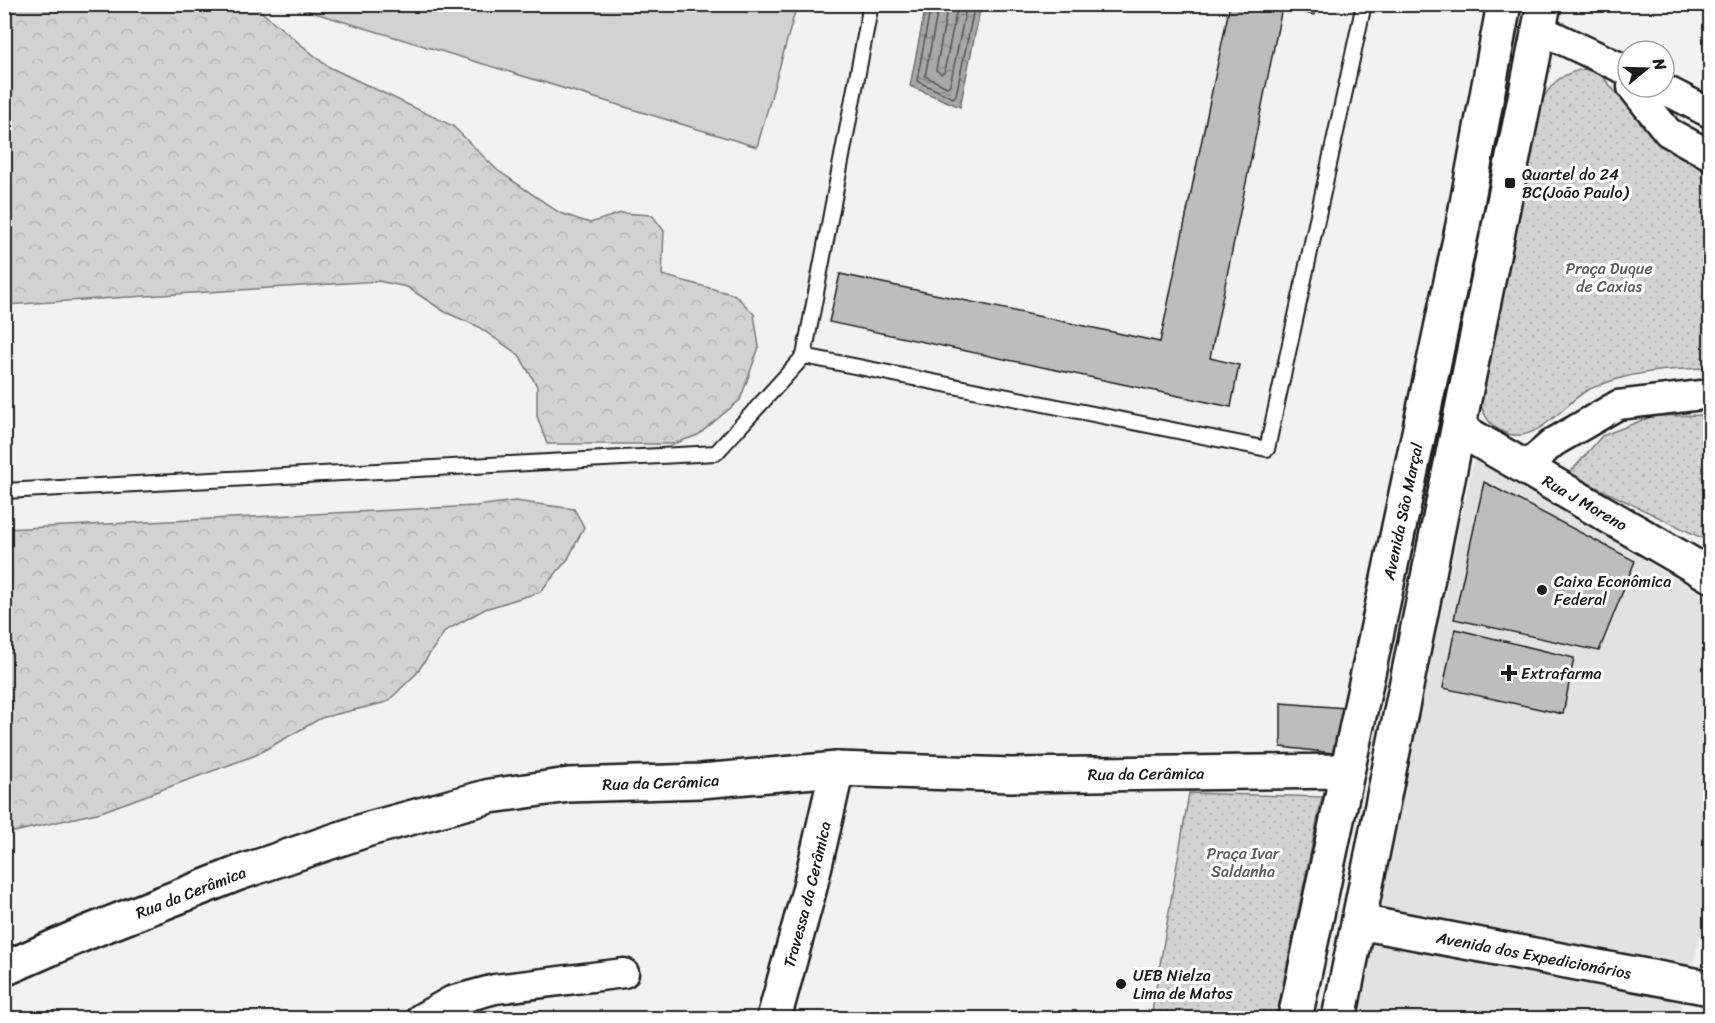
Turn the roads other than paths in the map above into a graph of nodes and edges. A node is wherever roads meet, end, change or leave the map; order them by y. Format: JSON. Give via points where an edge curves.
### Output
{"nodes":[{"id":1,"x":871,"y":4,"type":"edge"},
{"id":2,"x":1364,"y":4,"type":"edge"},
{"id":3,"x":1504,"y":4,"type":"edge"},
{"id":4,"x":1542,"y":17,"type":"edge"},
{"id":5,"x":1616,"y":69,"type":"edge"},
{"id":6,"x":1676,"y":95,"type":"edge"},
{"id":7,"x":1643,"y":99,"type":"edge"},
{"id":8,"x":1710,"y":113,"type":"edge"},
{"id":9,"x":1710,"y":155,"type":"edge"},
{"id":10,"x":804,"y":356,"type":"junction"},
{"id":11,"x":1710,"y":394,"type":"edge"},
{"id":12,"x":1459,"y":429,"type":"junction"},
{"id":13,"x":1525,"y":467,"type":"junction"},
{"id":14,"x":4,"y":491,"type":"edge"},
{"id":15,"x":1710,"y":575,"type":"edge"},
{"id":16,"x":837,"y":769,"type":"junction"},
{"id":17,"x":1347,"y":771,"type":"junction"},
{"id":18,"x":1359,"y":922,"type":"junction"},
{"id":19,"x":4,"y":969,"type":"edge"},
{"id":20,"x":624,"y":973,"type":"dead end"},
{"id":21,"x":1710,"y":988,"type":"edge"},
{"id":22,"x":421,"y":1018,"type":"edge"},
{"id":23,"x":774,"y":1018,"type":"edge"},
{"id":24,"x":1295,"y":1018,"type":"edge"},
{"id":25,"x":1339,"y":1018,"type":"edge"}],
"edges":[{"from":1,"to":10,"type":"lane"},
{"from":2,"to":10,"type":"lane","via":[[1267,449]]},
{"from":3,"to":17,"type":"street","name":"Avenida São Marçal","via":[[1463,225]]},
{"from":4,"to":5,"type":"street"},
{"from":4,"to":12,"type":"street"},
{"from":6,"to":8,"type":"street"},
{"from":7,"to":9,"type":"street","via":[[1668,132]]},
{"from":10,"to":14,"type":"lane","via":[[716,453]]},
{"from":11,"to":13,"type":"street","via":[[1618,405],[1554,442]]},
{"from":12,"to":13,"type":"street","name":"Rua J Moreno"},
{"from":12,"to":18,"type":"street"},
{"from":13,"to":15,"type":"street","name":"Rua J Moreno"},
{"from":16,"to":17,"type":"street","name":"Rua da Cerâmica","via":[[1011,775]]},
{"from":16,"to":19,"type":"street","name":"Rua da Cerâmica","via":[[701,781],[569,785],[490,796],[239,873]]},
{"from":16,"to":23,"type":"street","name":"Travessa da Cerâmica"},
{"from":17,"to":24,"type":"street","name":"Avenida São Marçal"},
{"from":18,"to":21,"type":"street","name":"Avenida dos Expedicionários"},
{"from":18,"to":25,"type":"street"},
{"from":20,"to":22,"type":"street","via":[[495,989],[451,1001]]}]}
